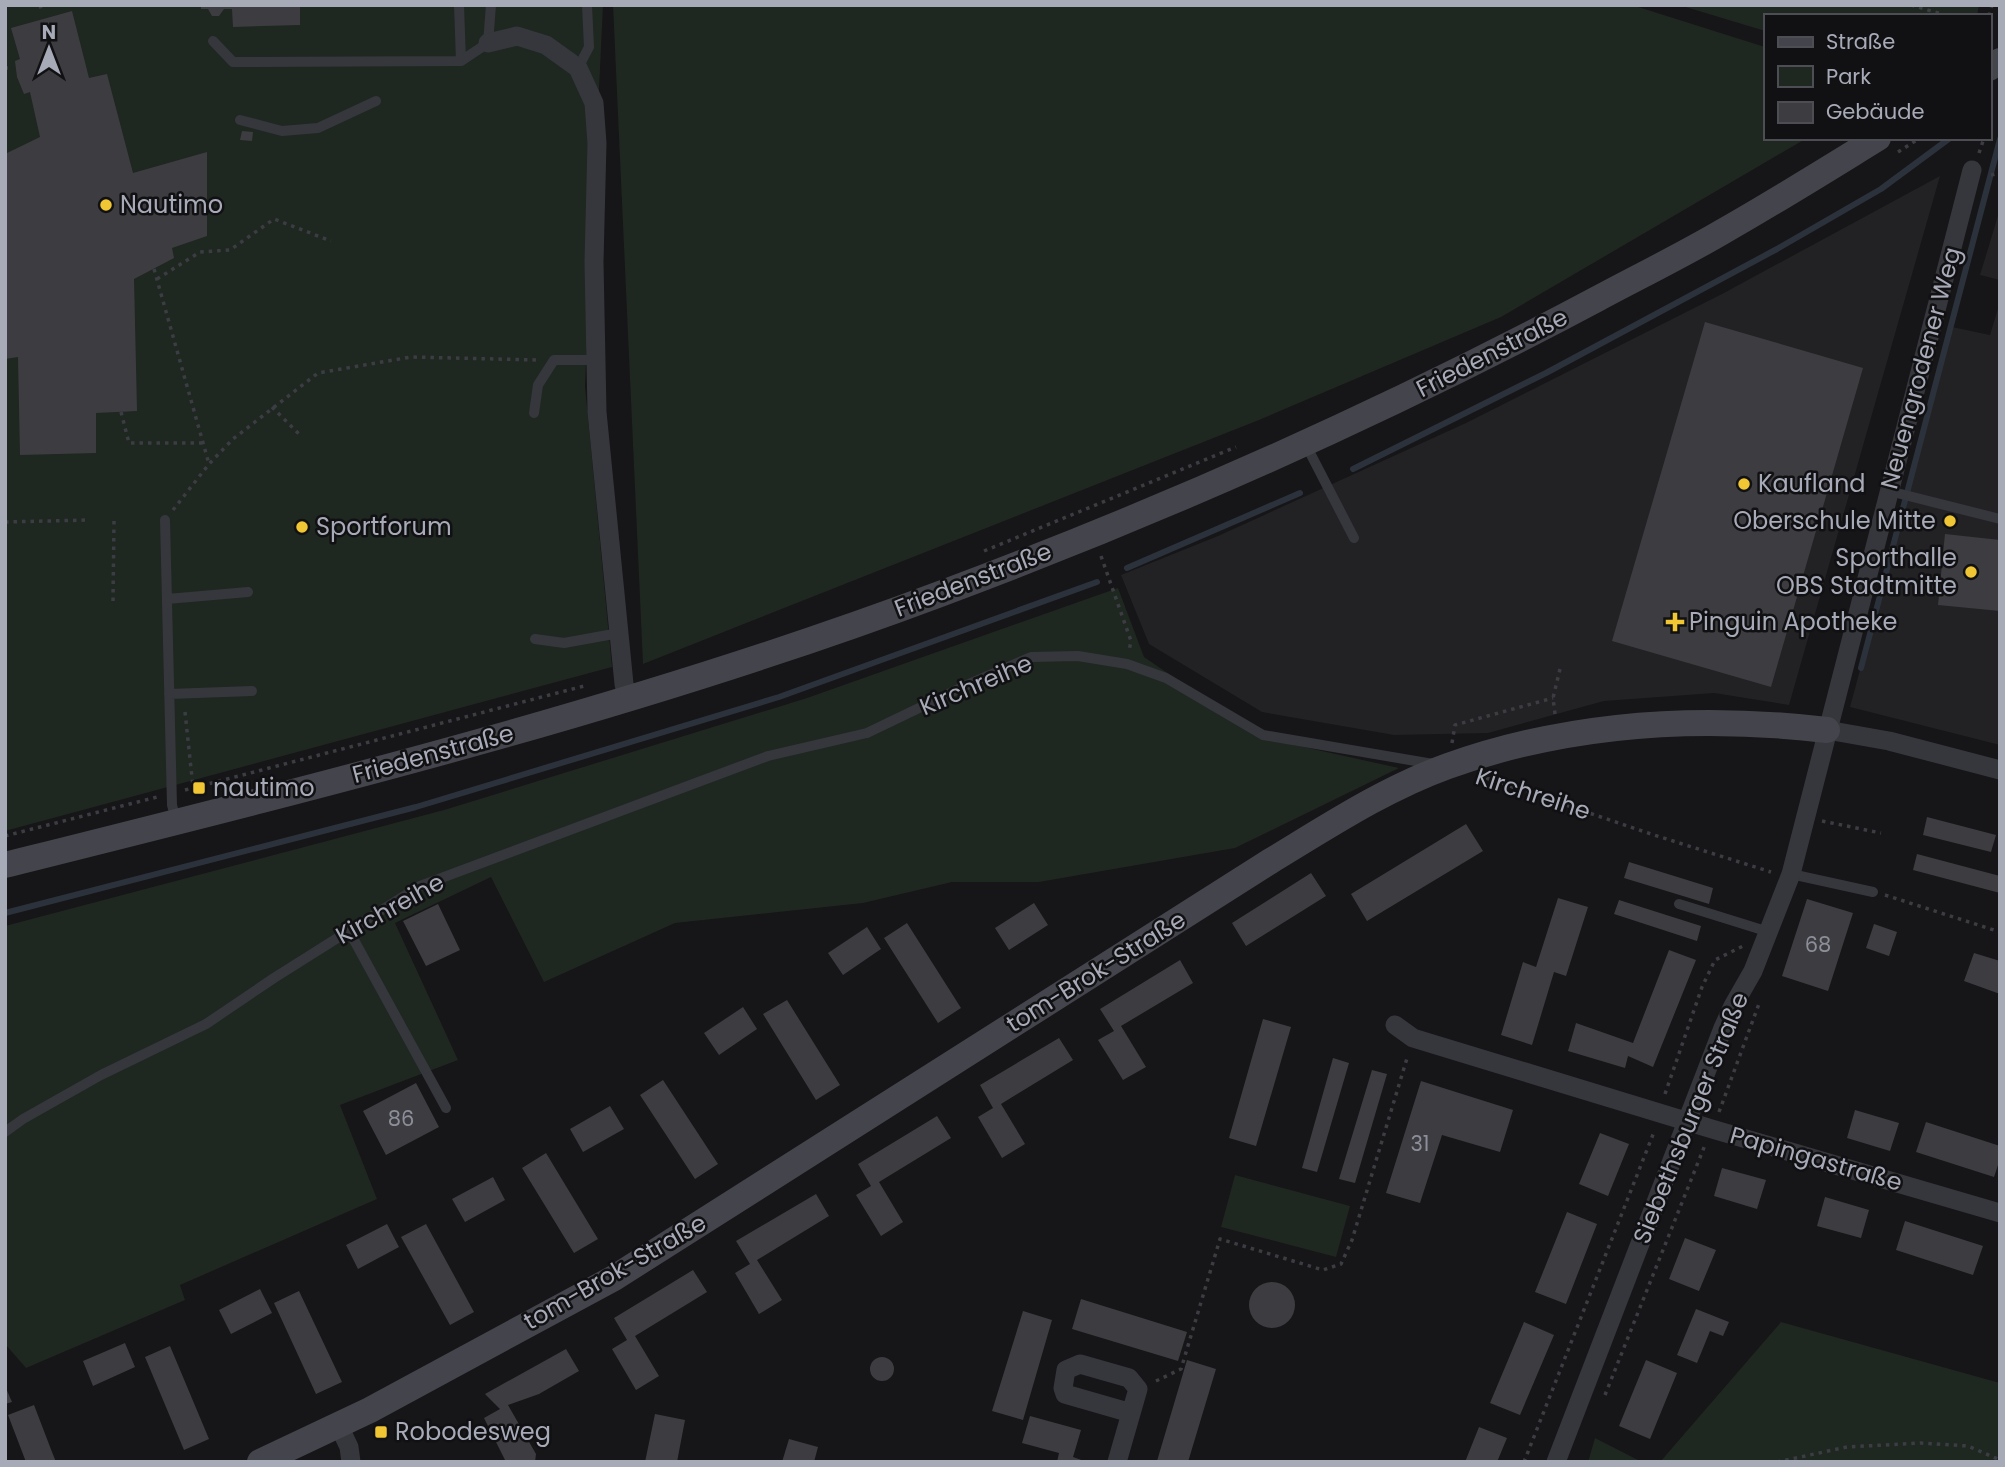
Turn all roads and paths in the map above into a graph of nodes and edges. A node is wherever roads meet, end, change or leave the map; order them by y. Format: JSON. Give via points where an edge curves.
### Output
{"nodes":[{"id":1,"x":459,"y":5,"type":"edge"},
{"id":2,"x":491,"y":5,"type":"edge"},
{"id":3,"x":587,"y":5,"type":"edge"},
{"id":4,"x":1911,"y":5,"type":"edge"},
{"id":5,"x":1941,"y":14,"type":"edge"},
{"id":6,"x":213,"y":41,"type":"dead end"},
{"id":7,"x":488,"y":43,"type":"junction"},
{"id":8,"x":461,"y":61,"type":"junction"},
{"id":9,"x":578,"y":68,"type":"junction"},
{"id":10,"x":376,"y":101,"type":"dead end"},
{"id":11,"x":240,"y":120,"type":"dead end"},
{"id":12,"x":1875,"y":140,"type":"edge"},
{"id":13,"x":1972,"y":170,"type":"dead end"},
{"id":14,"x":331,"y":241,"type":"dead end"},
{"id":15,"x":154,"y":269,"type":"dead end"},
{"id":16,"x":157,"y":279,"type":"junction"},
{"id":17,"x":554,"y":360,"type":"junction"},
{"id":18,"x":595,"y":360,"type":"junction"},
{"id":19,"x":272,"y":407,"type":"junction"},
{"id":20,"x":121,"y":412,"type":"dead end"},
{"id":21,"x":534,"y":413,"type":"dead end"},
{"id":22,"x":300,"y":435,"type":"dead end"},
{"id":23,"x":203,"y":443,"type":"junction"},
{"id":24,"x":1245,"y":443,"type":"dead end"},
{"id":25,"x":1305,"y":443,"type":"junction"},
{"id":26,"x":209,"y":464,"type":"junction"},
{"id":27,"x":1889,"y":491,"type":"junction"},
{"id":28,"x":2000,"y":519,"type":"edge"},
{"id":29,"x":90,"y":520,"type":"dead end"},
{"id":30,"x":114,"y":520,"type":"dead end"},
{"id":31,"x":165,"y":520,"type":"joint"},
{"id":32,"x":5,"y":522,"type":"edge"},
{"id":33,"x":1354,"y":538,"type":"dead end"},
{"id":34,"x":975,"y":554,"type":"dead end"},
{"id":35,"x":1100,"y":554,"type":"dead end"},
{"id":36,"x":248,"y":592,"type":"dead end"},
{"id":37,"x":167,"y":599,"type":"junction"},
{"id":38,"x":113,"y":601,"type":"dead end"},
{"id":39,"x":620,"y":633,"type":"junction"},
{"id":40,"x":535,"y":639,"type":"dead end"},
{"id":41,"x":1127,"y":664,"type":"junction"},
{"id":42,"x":1560,"y":669,"type":"dead end"},
{"id":43,"x":252,"y":691,"type":"dead end"},
{"id":44,"x":626,"y":692,"type":"junction"},
{"id":45,"x":169,"y":694,"type":"junction"},
{"id":46,"x":1553,"y":698,"type":"junction"},
{"id":47,"x":1554,"y":709,"type":"dead end"},
{"id":48,"x":1827,"y":730,"type":"junction"},
{"id":49,"x":1448,"y":766,"type":"junction"},
{"id":50,"x":2000,"y":770,"type":"edge"},
{"id":51,"x":1484,"y":778,"type":"dead end"},
{"id":52,"x":193,"y":788,"type":"junction"},
{"id":53,"x":172,"y":793,"type":"junction"},
{"id":54,"x":194,"y":799,"type":"dead end"},
{"id":55,"x":1807,"y":818,"type":"junction"},
{"id":56,"x":177,"y":822,"type":"junction"},
{"id":57,"x":1881,"y":833,"type":"dead end"},
{"id":58,"x":5,"y":836,"type":"edge"},
{"id":59,"x":5,"y":866,"type":"edge"},
{"id":60,"x":1791,"y":874,"type":"junction"},
{"id":61,"x":1873,"y":892,"type":"joint"},
{"id":62,"x":1679,"y":905,"type":"dead end"},
{"id":63,"x":1763,"y":930,"type":"junction"},
{"id":64,"x":349,"y":931,"type":"junction"},
{"id":65,"x":2000,"y":932,"type":"edge"},
{"id":66,"x":1763,"y":992,"type":"dead end"},
{"id":67,"x":1395,"y":1025,"type":"dead end"},
{"id":68,"x":1413,"y":1038,"type":"junction"},
{"id":69,"x":446,"y":1108,"type":"dead end"},
{"id":70,"x":1659,"y":1112,"type":"junction"},
{"id":71,"x":1688,"y":1121,"type":"junction"},
{"id":72,"x":1713,"y":1129,"type":"junction"},
{"id":73,"x":5,"y":1132,"type":"edge"},
{"id":74,"x":2000,"y":1213,"type":"edge"},
{"id":75,"x":1138,"y":1389,"type":"junction"},
{"id":76,"x":1603,"y":1399,"type":"dead end"},
{"id":77,"x":1131,"y":1413,"type":"junction"},
{"id":78,"x":339,"y":1426,"type":"junction"},
{"id":79,"x":275,"y":1459,"type":"edge"},
{"id":80,"x":1794,"y":1460,"type":"edge"},
{"id":81,"x":2000,"y":1460,"type":"edge"},
{"id":82,"x":351,"y":1462,"type":"edge"},
{"id":83,"x":1117,"y":1462,"type":"edge"},
{"id":84,"x":1524,"y":1462,"type":"edge"},
{"id":85,"x":1556,"y":1462,"type":"edge"},
{"id":86,"x":1777,"y":1462,"type":"edge"}],
"edges":[{"from":1,"to":8,"type":"lane"},
{"from":2,"to":7,"type":"lane"},
{"from":3,"to":9,"type":"lane","via":[[589,47]]},
{"from":4,"to":5,"type":"path"},
{"from":6,"to":8,"type":"lane","via":[[233,62]]},
{"from":7,"to":8,"type":"lane"},
{"from":7,"to":9,"type":"street","via":[[517,36],[546,45]]},
{"from":9,"to":18,"type":"street","via":[[594,103],[597,143]]},
{"from":10,"to":11,"type":"lane","via":[[318,128],[282,131]]},
{"from":12,"to":25,"type":"main road","name":"Friedenstraße","via":[[1719,234],[1612,291],[1448,377]]},
{"from":13,"to":27,"type":"street","name":"Neuengrodener Weg"},
{"from":14,"to":16,"type":"path","via":[[274,219],[230,250],[200,252]]},
{"from":15,"to":16,"type":"path"},
{"from":16,"to":23,"type":"path"},
{"from":17,"to":18,"type":"lane"},
{"from":17,"to":19,"type":"path","via":[[411,357],[318,373]]},
{"from":17,"to":21,"type":"lane","via":[[538,385]]},
{"from":18,"to":39,"type":"street"},
{"from":19,"to":22,"type":"path"},
{"from":19,"to":26,"type":"path"},
{"from":20,"to":23,"type":"path","via":[[129,443]]},
{"from":23,"to":26,"type":"path"},
{"from":24,"to":34,"type":"path"},
{"from":25,"to":33,"type":"lane"},
{"from":25,"to":44,"type":"main road","name":"Friedenstraße","via":[[941,594],[775,652]]},
{"from":26,"to":31,"type":"path"},
{"from":27,"to":28,"type":"lane"},
{"from":27,"to":48,"type":"street","name":"Neuengrodener Weg"},
{"from":29,"to":32,"type":"path"},
{"from":30,"to":38,"type":"path"},
{"from":31,"to":37,"type":"lane"},
{"from":35,"to":41,"type":"path","via":[[1131,641]]},
{"from":36,"to":37,"type":"lane"},
{"from":37,"to":45,"type":"lane"},
{"from":39,"to":40,"type":"lane","via":[[564,643]]},
{"from":39,"to":44,"type":"street"},
{"from":41,"to":49,"type":"lane","name":"Kirchreihe","via":[[1166,678],[1263,735]]},
{"from":41,"to":64,"type":"lane","name":"Kirchreihe","via":[[1077,656],[1031,657],[867,733],[768,756],[421,886]]},
{"from":42,"to":46,"type":"path"},
{"from":43,"to":45,"type":"lane"},
{"from":44,"to":52,"type":"path","via":[[596,683]]},
{"from":44,"to":56,"type":"main road","name":"Friedenstraße","via":[[490,739]]},
{"from":45,"to":52,"type":"path","via":[[187,713]]},
{"from":45,"to":53,"type":"lane"},
{"from":46,"to":47,"type":"path"},
{"from":46,"to":49,"type":"path","via":[[1455,725]]},
{"from":48,"to":49,"type":"main road","name":"tom-Brok-Straße","via":[[1724,722],[1617,728],[1550,739]]},
{"from":48,"to":50,"type":"street","name":"tom-Brok-Straße","via":[[1889,740]]},
{"from":48,"to":55,"type":"street","name":"Siebethsburger Straße"},
{"from":49,"to":78,"type":"main road","name":"tom-Brok-Straße","via":[[1354,810],[1290,849],[614,1278]]},
{"from":51,"to":60,"type":"path","name":"Kirchreihe","via":[[1758,869]]},
{"from":52,"to":53,"type":"path"},
{"from":52,"to":54,"type":"path"},
{"from":53,"to":56,"type":"lane"},
{"from":53,"to":58,"type":"path"},
{"from":55,"to":57,"type":"path"},
{"from":55,"to":60,"type":"street","name":"Siebethsburger Straße"},
{"from":56,"to":59,"type":"main road","name":"Friedenstraße"},
{"from":60,"to":61,"type":"lane"},
{"from":60,"to":63,"type":"street","name":"Siebethsburger Straße"},
{"from":61,"to":65,"type":"path"},
{"from":62,"to":63,"type":"lane"},
{"from":63,"to":70,"type":"path","via":[[1751,942],[1715,960]]},
{"from":63,"to":71,"type":"street","name":"Siebethsburger Straße","via":[[1753,971],[1728,1017]]},
{"from":64,"to":69,"type":"lane"},
{"from":64,"to":73,"type":"lane","name":"Kirchreihe","via":[[206,1024],[101,1075]]},
{"from":66,"to":72,"type":"path"},
{"from":67,"to":68,"type":"street","name":"Papingastraße"},
{"from":68,"to":70,"type":"street","name":"Papingastraße"},
{"from":68,"to":75,"type":"path","via":[[1341,1264],[1323,1270],[1220,1239],[1181,1369]]},
{"from":70,"to":71,"type":"street","name":"Papingastraße"},
{"from":70,"to":84,"type":"path"},
{"from":71,"to":72,"type":"street","name":"Papingastraße"},
{"from":71,"to":85,"type":"street","name":"Siebethsburger Straße"},
{"from":72,"to":74,"type":"street","name":"Papingastraße"},
{"from":72,"to":76,"type":"path"},
{"from":75,"to":77,"type":"street"},
{"from":75,"to":77,"type":"street","via":[[1129,1378],[1080,1364],[1066,1370],[1065,1394]]},
{"from":77,"to":83,"type":"street"},
{"from":78,"to":79,"type":"main road","name":"tom-Brok-Straße"},
{"from":78,"to":82,"type":"street"},
{"from":80,"to":81,"type":"path","via":[[1847,1447],[1921,1443],[1968,1446]]},
{"from":80,"to":86,"type":"path"}]}
